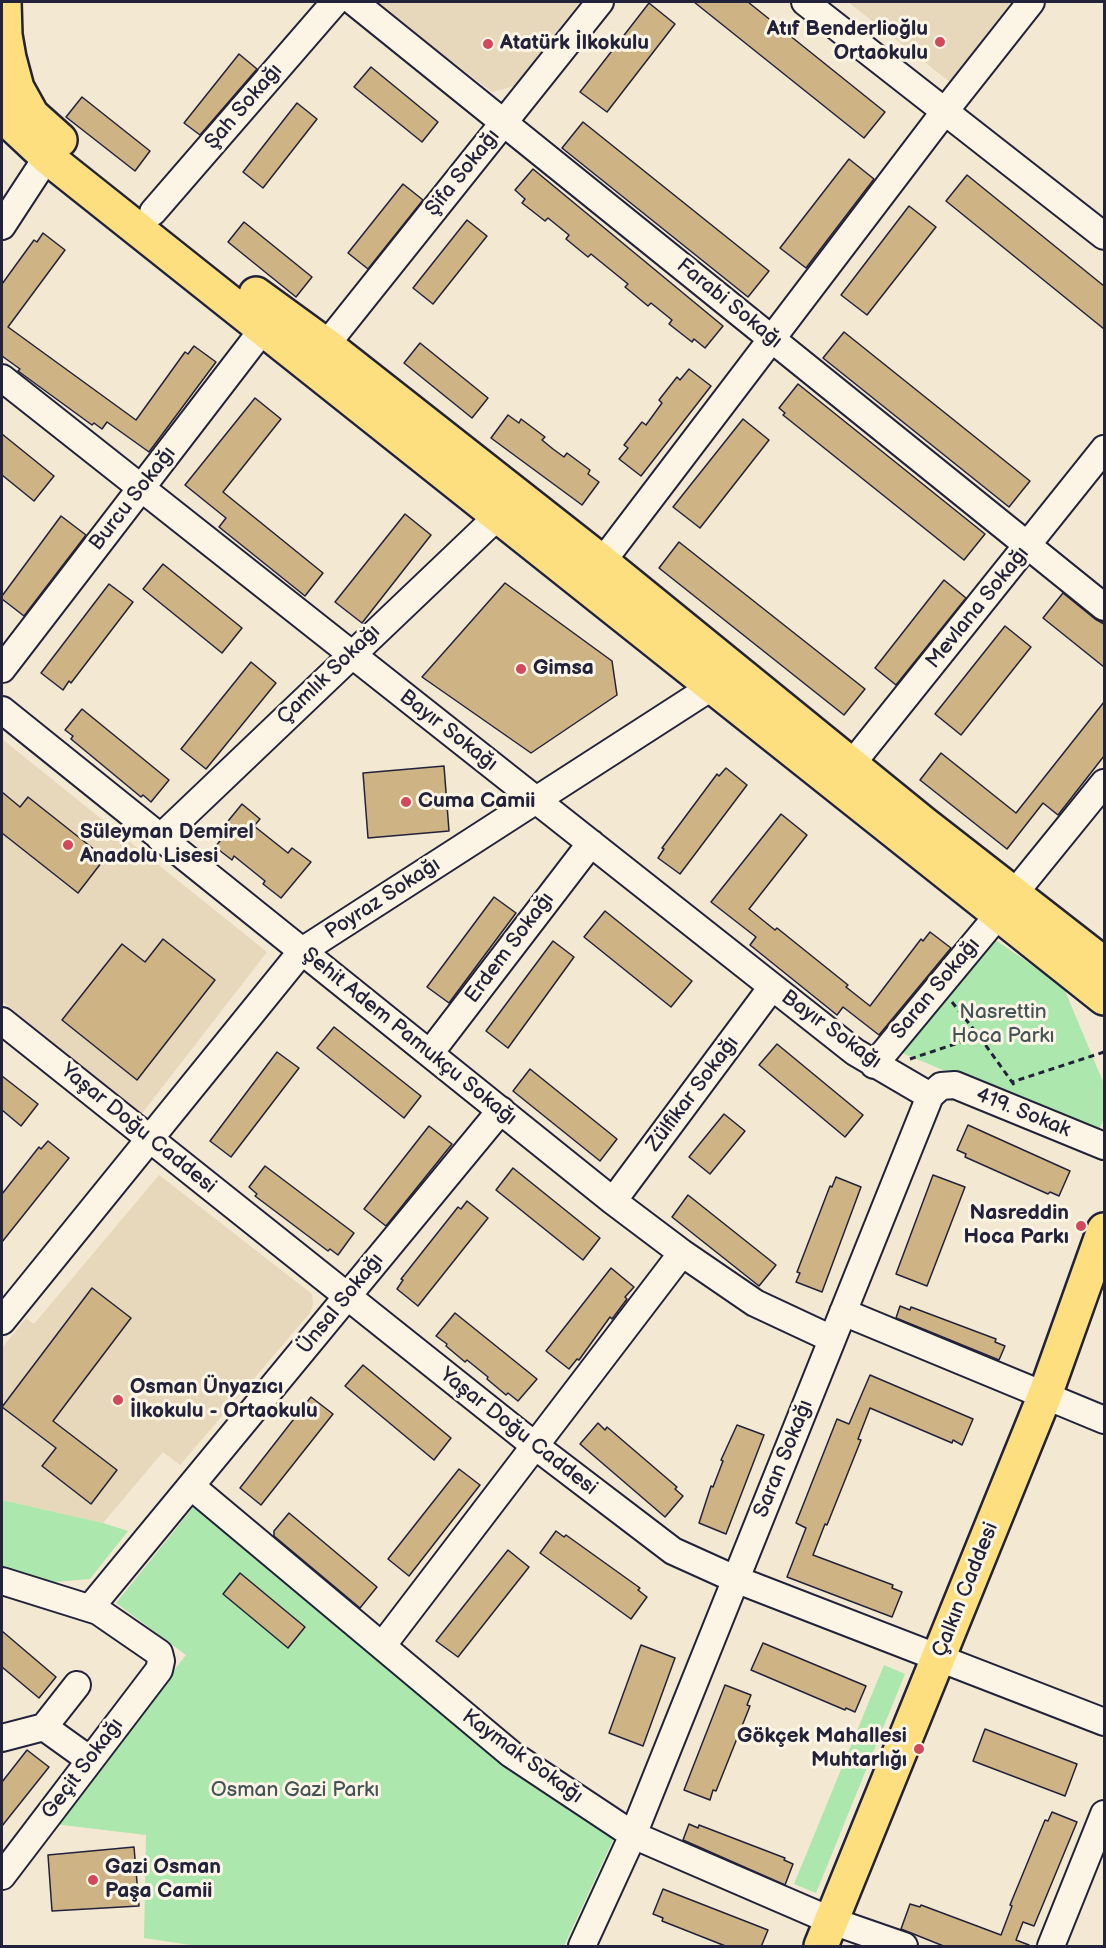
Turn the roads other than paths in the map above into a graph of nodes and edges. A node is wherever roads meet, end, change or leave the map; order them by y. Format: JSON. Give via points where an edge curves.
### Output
{"nodes":[{"id":1,"x":4,"y":2,"type":"edge"},
{"id":2,"x":335,"y":2,"type":"edge"},
{"id":3,"x":354,"y":2,"type":"edge"},
{"id":4,"x":600,"y":2,"type":"edge"},
{"id":5,"x":805,"y":2,"type":"edge"},
{"id":6,"x":1031,"y":2,"type":"edge"},
{"id":7,"x":6,"y":83,"type":"edge"},
{"id":8,"x":945,"y":111,"type":"junction"},
{"id":9,"x":503,"y":122,"type":"junction"},
{"id":10,"x":47,"y":157,"type":"junction"},
{"id":11,"x":153,"y":212,"type":"junction"},
{"id":12,"x":2,"y":226,"type":"edge"},
{"id":13,"x":1104,"y":236,"type":"edge"},
{"id":14,"x":264,"y":328,"type":"junction"},
{"id":15,"x":772,"y":339,"type":"junction"},
{"id":16,"x":326,"y":345,"type":"junction"},
{"id":17,"x":2,"y":378,"type":"edge"},
{"id":18,"x":1104,"y":449,"type":"edge"},
{"id":19,"x":141,"y":488,"type":"junction"},
{"id":20,"x":499,"y":514,"type":"junction"},
{"id":21,"x":1028,"y":545,"type":"junction"},
{"id":22,"x":603,"y":562,"type":"junction"},
{"id":23,"x":1104,"y":607,"type":"edge"},
{"id":24,"x":351,"y":654,"type":"junction"},
{"id":25,"x":2,"y":669,"type":"edge"},
{"id":26,"x":713,"y":686,"type":"junction"},
{"id":27,"x":2,"y":710,"type":"edge"},
{"id":28,"x":851,"y":765,"type":"junction"},
{"id":29,"x":1104,"y":783,"type":"edge"},
{"id":30,"x":535,"y":800,"type":"junction"},
{"id":31,"x":160,"y":837,"type":"junction"},
{"id":32,"x":591,"y":843,"type":"junction"},
{"id":33,"x":1006,"y":904,"type":"junction"},
{"id":34,"x":1091,"y":949,"type":"edge"},
{"id":35,"x":302,"y":951,"type":"junction"},
{"id":36,"x":1099,"y":983,"type":"edge"},
{"id":37,"x":772,"y":987,"type":"junction"},
{"id":38,"x":1104,"y":1019,"type":"edge"},
{"id":39,"x":2,"y":1021,"type":"edge"},
{"id":40,"x":430,"y":1053,"type":"junction"},
{"id":41,"x":884,"y":1071,"type":"junction"},
{"id":42,"x":935,"y":1091,"type":"junction"},
{"id":43,"x":501,"y":1110,"type":"junction"},
{"id":44,"x":150,"y":1139,"type":"junction"},
{"id":45,"x":1104,"y":1146,"type":"edge"},
{"id":46,"x":613,"y":1201,"type":"junction"},
{"id":47,"x":1104,"y":1230,"type":"edge"},
{"id":48,"x":682,"y":1253,"type":"junction"},
{"id":49,"x":347,"y":1296,"type":"junction"},
{"id":50,"x":843,"y":1312,"type":"junction"},
{"id":51,"x":2,"y":1321,"type":"edge"},
{"id":52,"x":832,"y":1340,"type":"junction"},
{"id":53,"x":1045,"y":1395,"type":"junction"},
{"id":54,"x":1104,"y":1420,"type":"edge"},
{"id":55,"x":534,"y":1445,"type":"junction"},
{"id":56,"x":191,"y":1486,"type":"junction"},
{"id":57,"x":735,"y":1579,"type":"junction"},
{"id":58,"x":2,"y":1581,"type":"edge"},
{"id":59,"x":90,"y":1608,"type":"junction"},
{"id":60,"x":382,"y":1646,"type":"junction"},
{"id":61,"x":938,"y":1658,"type":"junction"},
{"id":62,"x":78,"y":1685,"type":"dead end"},
{"id":63,"x":1104,"y":1722,"type":"edge"},
{"id":64,"x":44,"y":1727,"type":"junction"},
{"id":65,"x":2,"y":1738,"type":"edge"},
{"id":66,"x":90,"y":1760,"type":"junction"},
{"id":67,"x":1104,"y":1814,"type":"edge"},
{"id":68,"x":633,"y":1835,"type":"junction"},
{"id":69,"x":2,"y":1876,"type":"edge"},
{"id":70,"x":826,"y":1934,"type":"edge"},
{"id":71,"x":582,"y":1947,"type":"edge"},
{"id":72,"x":903,"y":1947,"type":"edge"},
{"id":73,"x":1051,"y":1947,"type":"edge"}],
"edges":[{"from":1,"to":7,"type":"main road"},
{"from":2,"to":11,"type":"street","name":"Şah Sokağı"},
{"from":3,"to":9,"type":"street","name":"Farabi Sokağı"},
{"from":4,"to":9,"type":"street","name":"Şifa Sokağı"},
{"from":5,"to":8,"type":"street"},
{"from":6,"to":8,"type":"street"},
{"from":7,"to":10,"type":"main road"},
{"from":7,"to":11,"type":"main road","via":[[58,139]]},
{"from":8,"to":13,"type":"street"},
{"from":8,"to":15,"type":"street"},
{"from":9,"to":15,"type":"street","name":"Farabi Sokağı"},
{"from":9,"to":16,"type":"street","name":"Şifa Sokağı"},
{"from":10,"to":12,"type":"street"},
{"from":10,"to":14,"type":"main road"},
{"from":11,"to":16,"type":"main road"},
{"from":14,"to":19,"type":"street","name":"Burcu Sokağı"},
{"from":14,"to":20,"type":"main road"},
{"from":15,"to":21,"type":"street","name":"Farabi Sokağı"},
{"from":15,"to":22,"type":"street"},
{"from":16,"to":22,"type":"main road"},
{"from":17,"to":19,"type":"street","name":"Bayır Sokağı"},
{"from":18,"to":21,"type":"street","name":"Mevlana Sokağı"},
{"from":19,"to":24,"type":"street","name":"Bayır Sokağı"},
{"from":19,"to":25,"type":"street","name":"Burcu Sokağı"},
{"from":20,"to":24,"type":"street","name":"Çamlık Sokağı"},
{"from":20,"to":26,"type":"main road"},
{"from":21,"to":23,"type":"street","name":"Farabi Sokağı"},
{"from":21,"to":28,"type":"street","name":"Mevlana Sokağı"},
{"from":22,"to":28,"type":"main road"},
{"from":24,"to":30,"type":"street","name":"Bayır Sokağı"},
{"from":24,"to":31,"type":"street","name":"Çamlık Sokağı"},
{"from":26,"to":30,"type":"street","name":"Poyraz Sokağı"},
{"from":26,"to":33,"type":"main road"},
{"from":27,"to":31,"type":"street","name":"Şehit Adem Pamukçu Sokağı"},
{"from":28,"to":33,"type":"main road"},
{"from":29,"to":33,"type":"street","name":"Saran Sokağı"},
{"from":30,"to":32,"type":"street","name":"Bayır Sokağı"},
{"from":30,"to":35,"type":"street","name":"Poyraz Sokağı"},
{"from":31,"to":35,"type":"street","name":"Şehit Adem Pamukçu Sokağı"},
{"from":32,"to":37,"type":"street","name":"Bayır Sokağı"},
{"from":32,"to":40,"type":"street","name":"Erdem Sokağı"},
{"from":33,"to":34,"type":"main road"},
{"from":33,"to":36,"type":"main road"},
{"from":33,"to":41,"type":"street","name":"Saran Sokağı","via":[[939,986]]},
{"from":34,"to":36,"type":"main road"},
{"from":35,"to":40,"type":"street","name":"Şehit Adem Pamukçu Sokağı"},
{"from":35,"to":44,"type":"street","name":"Poyraz Sokağı"},
{"from":36,"to":38,"type":"main road"},
{"from":37,"to":41,"type":"street","name":"Bayır Sokağı"},
{"from":37,"to":46,"type":"street","name":"Zülfikar Sokağı"},
{"from":39,"to":44,"type":"street","name":"Yaşar Doğu Caddesi"},
{"from":40,"to":43,"type":"street","name":"Şehit Adem Pamukçu Sokağı"},
{"from":41,"to":42,"type":"street","name":"Bayır Sokağı"},
{"from":42,"to":45,"type":"street","name":"419. Sokak","via":[[954,1085]]},
{"from":42,"to":50,"type":"street","name":"Saran Sokağı"},
{"from":43,"to":46,"type":"street","name":"Şehit Adem Pamukçu Sokağı"},
{"from":43,"to":49,"type":"street","name":"Ünsal Sokağı"},
{"from":44,"to":49,"type":"street","name":"Yaşar Doğu Caddesi"},
{"from":44,"to":51,"type":"street","name":"Poyraz Sokağı"},
{"from":46,"to":48,"type":"street","name":"Şehit Adem Pamukçu Sokağı"},
{"from":47,"to":53,"type":"main road","name":"Çalkın Caddesi"},
{"from":48,"to":52,"type":"street","name":"Şehit Adem Pamukçu Sokağı","via":[[770,1312]]},
{"from":48,"to":55,"type":"street"},
{"from":49,"to":55,"type":"street","name":"Yaşar Doğu Caddesi"},
{"from":49,"to":56,"type":"street","name":"Ünsal Sokağı"},
{"from":50,"to":52,"type":"street","name":"Saran Sokağı"},
{"from":50,"to":53,"type":"street"},
{"from":52,"to":57,"type":"street","name":"Saran Sokağı"},
{"from":53,"to":54,"type":"street"},
{"from":53,"to":61,"type":"main road","name":"Çalkın Caddesi"},
{"from":55,"to":57,"type":"street","name":"Yaşar Doğu Caddesi","via":[[673,1551]]},
{"from":55,"to":60,"type":"street"},
{"from":56,"to":59,"type":"street","name":"Ünsal Sokağı"},
{"from":56,"to":60,"type":"street","name":"Kaymak Sokağı"},
{"from":57,"to":61,"type":"street","name":"Yaşar Doğu Caddesi"},
{"from":57,"to":68,"type":"street","name":"Saran Sokağı"},
{"from":58,"to":59,"type":"street"},
{"from":59,"to":66,"type":"street","name":"Geçit Sokağı","via":[[159,1653],[161,1661],[159,1670]]},
{"from":60,"to":68,"type":"street","name":"Kaymak Sokağı","via":[[511,1754]]},
{"from":61,"to":63,"type":"street","name":"Yaşar Doğu Caddesi"},
{"from":61,"to":70,"type":"main road","name":"Çalkın Caddesi"},
{"from":62,"to":64,"type":"street"},
{"from":64,"to":65,"type":"street"},
{"from":64,"to":66,"type":"street"},
{"from":66,"to":69,"type":"street","name":"Geçit Sokağı"},
{"from":67,"to":73,"type":"street"},
{"from":68,"to":70,"type":"street","name":"Kaymak Sokağı"},
{"from":68,"to":71,"type":"street","name":"Saran Sokağı"},
{"from":70,"to":72,"type":"street","name":"Kaymak Sokağı"}]}
